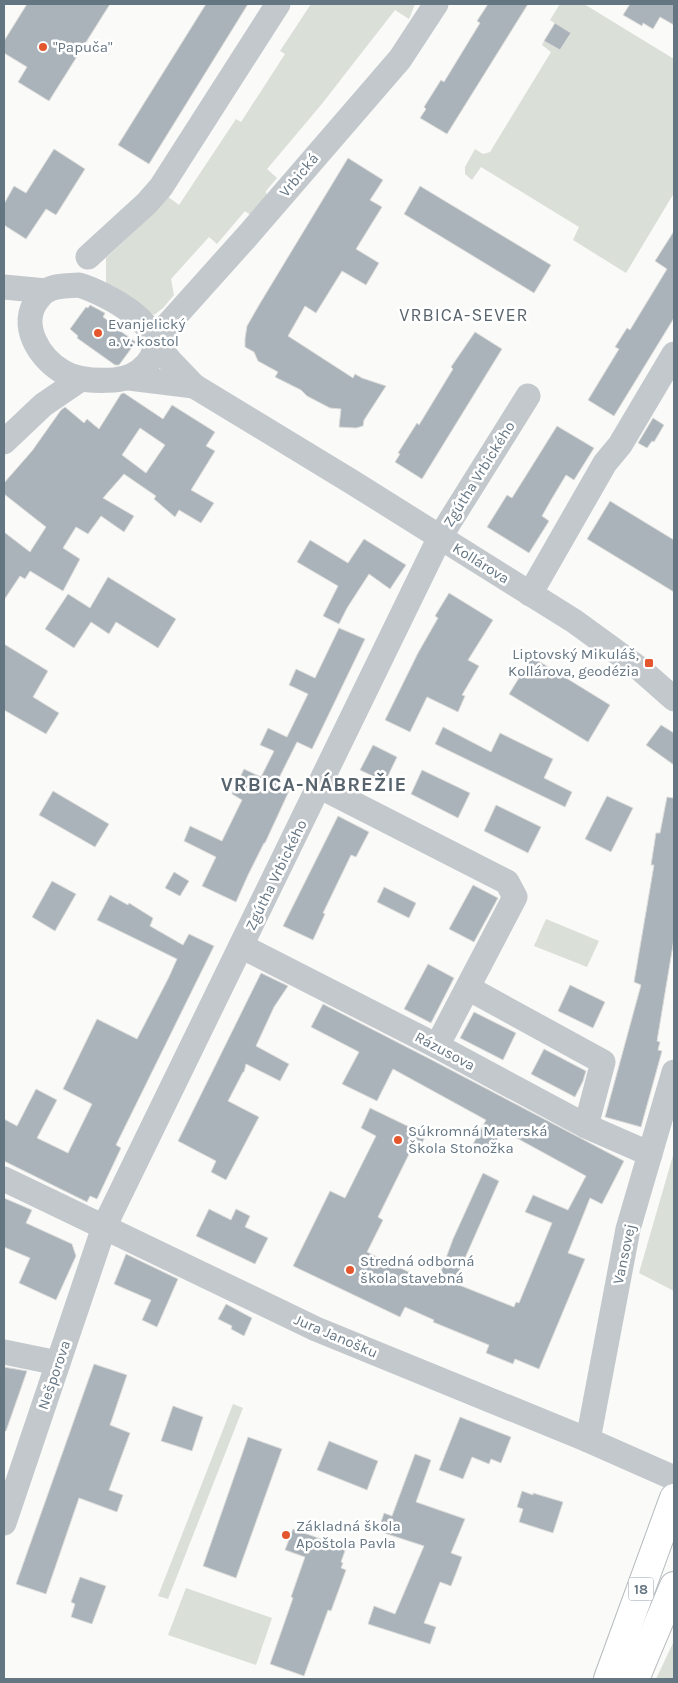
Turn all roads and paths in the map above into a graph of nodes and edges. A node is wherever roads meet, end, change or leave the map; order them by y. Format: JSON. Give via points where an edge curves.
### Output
{"nodes":[{"id":1,"x":278,"y":4,"type":"edge"},
{"id":2,"x":436,"y":4,"type":"edge"},
{"id":3,"x":88,"y":257,"type":"junction"},
{"id":4,"x":4,"y":287,"type":"edge"},
{"id":5,"x":51,"y":289,"type":"junction"},
{"id":6,"x":99,"y":291,"type":"junction"},
{"id":7,"x":4,"y":296,"type":"edge"},
{"id":8,"x":29,"y":322,"type":"junction"},
{"id":9,"x":154,"y":340,"type":"junction"},
{"id":10,"x":674,"y":354,"type":"edge"},
{"id":11,"x":49,"y":362,"type":"junction"},
{"id":12,"x":128,"y":378,"type":"junction"},
{"id":13,"x":81,"y":379,"type":"junction"},
{"id":14,"x":194,"y":386,"type":"junction"},
{"id":15,"x":528,"y":396,"type":"dead end"},
{"id":16,"x":42,"y":405,"type":"junction"},
{"id":17,"x":4,"y":442,"type":"edge"},
{"id":18,"x":440,"y":537,"type":"junction"},
{"id":19,"x":530,"y":594,"type":"junction"},
{"id":20,"x":674,"y":699,"type":"edge"},
{"id":21,"x":319,"y":786,"type":"junction"},
{"id":22,"x":241,"y":946,"type":"junction"},
{"id":23,"x":468,"y":988,"type":"junction"},
{"id":24,"x":437,"y":1046,"type":"junction"},
{"id":25,"x":674,"y":1072,"type":"edge"},
{"id":26,"x":586,"y":1126,"type":"junction"},
{"id":27,"x":650,"y":1154,"type":"junction"},
{"id":28,"x":4,"y":1179,"type":"edge"},
{"id":29,"x":104,"y":1227,"type":"junction"},
{"id":30,"x":4,"y":1352,"type":"edge"},
{"id":31,"x":58,"y":1363,"type":"junction"},
{"id":32,"x":588,"y":1440,"type":"junction"},
{"id":33,"x":674,"y":1478,"type":"edge"},
{"id":34,"x":674,"y":1498,"type":"edge"},
{"id":35,"x":4,"y":1524,"type":"edge"},
{"id":36,"x":674,"y":1586,"type":"edge"},
{"id":37,"x":608,"y":1679,"type":"edge"},
{"id":38,"x":635,"y":1679,"type":"edge"}],
"edges":[{"from":1,"to":3,"type":"street","via":[[162,187]]},
{"from":2,"to":9,"type":"street","name":"Vrbická","via":[[400,58],[250,234]]},
{"from":3,"to":5,"type":"street"},
{"from":3,"to":6,"type":"street"},
{"from":4,"to":5,"type":"street"},
{"from":5,"to":6,"type":"street","via":[[79,285]]},
{"from":5,"to":8,"type":"street","via":[[34,304]]},
{"from":6,"to":9,"type":"street","via":[[138,317]]},
{"from":7,"to":8,"type":"street"},
{"from":8,"to":11,"type":"street","via":[[37,345]]},
{"from":9,"to":12,"type":"street","via":[[153,356],[137,374]]},
{"from":9,"to":14,"type":"street","name":"Kollárova"},
{"from":10,"to":19,"type":"street","via":[[620,445],[605,463]]},
{"from":11,"to":13,"type":"street","via":[[64,373]]},
{"from":11,"to":16,"type":"street"},
{"from":12,"to":13,"type":"street","via":[[106,381]]},
{"from":12,"to":14,"type":"street","name":"Kollárova"},
{"from":13,"to":16,"type":"street"},
{"from":14,"to":18,"type":"street","name":"Kollárova"},
{"from":15,"to":18,"type":"street","name":"Zgútha Vrbického"},
{"from":16,"to":17,"type":"street"},
{"from":18,"to":19,"type":"street","name":"Kollárova"},
{"from":18,"to":21,"type":"street","name":"Zgútha Vrbického"},
{"from":19,"to":20,"type":"street","name":"Kollárova","via":[[616,651]]},
{"from":21,"to":22,"type":"street","name":"Zgútha Vrbického"},
{"from":21,"to":23,"type":"street","via":[[506,882],[515,897]]},
{"from":22,"to":24,"type":"street","name":"Rázusova"},
{"from":22,"to":29,"type":"street","name":"Zgútha Vrbického"},
{"from":23,"to":24,"type":"street"},
{"from":23,"to":26,"type":"street","via":[[602,1062]]},
{"from":24,"to":26,"type":"street","name":"Rázusova"},
{"from":25,"to":27,"type":"street","name":"Vansovej"},
{"from":26,"to":27,"type":"street","name":"Rázusova"},
{"from":27,"to":32,"type":"street","name":"Vansovej","via":[[628,1229]]},
{"from":28,"to":29,"type":"street","name":"Jura Janošku"},
{"from":29,"to":31,"type":"street","name":"Nešporova"},
{"from":29,"to":32,"type":"street","name":"Jura Janošku","via":[[316,1329]]},
{"from":30,"to":31,"type":"street"},
{"from":31,"to":35,"type":"street","name":"Nešporova"},
{"from":32,"to":33,"type":"street","name":"Jura Janošku"},
{"from":34,"to":37,"type":"main road","number":"18"},
{"from":36,"to":38,"type":"main road","number":"18"}]}
